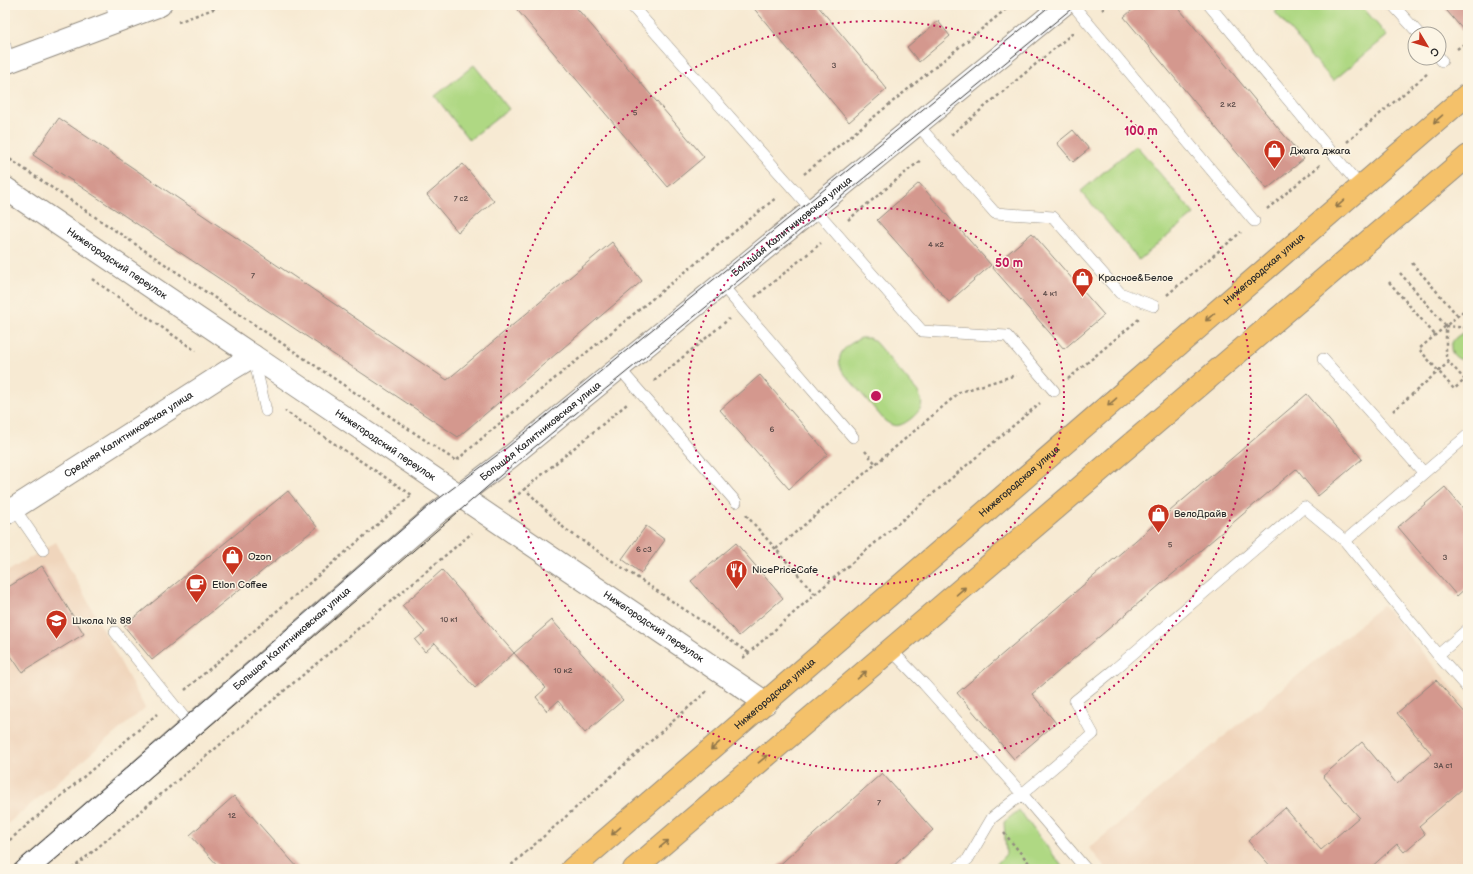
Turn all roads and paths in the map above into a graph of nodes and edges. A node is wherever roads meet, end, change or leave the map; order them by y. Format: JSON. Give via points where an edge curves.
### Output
{"nodes":[{"id":1,"x":160,"y":5,"type":"edge"},
{"id":2,"x":631,"y":5,"type":"edge"},
{"id":3,"x":1011,"y":5,"type":"edge"},
{"id":4,"x":1063,"y":5,"type":"edge"},
{"id":5,"x":1073,"y":5,"type":"edge"},
{"id":6,"x":1108,"y":5,"type":"edge"},
{"id":7,"x":1393,"y":5,"type":"edge"},
{"id":8,"x":1214,"y":7,"type":"edge"},
{"id":9,"x":113,"y":14,"type":"edge"},
{"id":10,"x":1087,"y":22,"type":"junction"},
{"id":11,"x":1412,"y":26,"type":"edge"},
{"id":12,"x":1468,"y":40,"type":"edge"},
{"id":13,"x":1447,"y":55,"type":"edge"},
{"id":14,"x":6,"y":57,"type":"edge"},
{"id":15,"x":1433,"y":66,"type":"edge"},
{"id":16,"x":1468,"y":94,"type":"edge"},
{"id":17,"x":916,"y":124,"type":"junction"},
{"id":18,"x":937,"y":147,"type":"junction"},
{"id":19,"x":1333,"y":154,"type":"junction"},
{"id":20,"x":5,"y":156,"type":"edge"},
{"id":21,"x":1468,"y":156,"type":"edge"},
{"id":22,"x":790,"y":185,"type":"junction"},
{"id":23,"x":1360,"y":186,"type":"junction"},
{"id":24,"x":5,"y":188,"type":"edge"},
{"id":25,"x":813,"y":209,"type":"junction"},
{"id":26,"x":1254,"y":221,"type":"junction"},
{"id":27,"x":835,"y":231,"type":"junction"},
{"id":28,"x":1412,"y":263,"type":"dead end"},
{"id":29,"x":1400,"y":273,"type":"dead end"},
{"id":30,"x":88,"y":275,"type":"dead end"},
{"id":31,"x":1389,"y":282,"type":"dead end"},
{"id":32,"x":721,"y":284,"type":"junction"},
{"id":33,"x":1154,"y":306,"type":"junction"},
{"id":34,"x":1468,"y":307,"type":"edge"},
{"id":35,"x":742,"y":308,"type":"junction"},
{"id":36,"x":1458,"y":316,"type":"junction"},
{"id":37,"x":1446,"y":326,"type":"junction"},
{"id":38,"x":1468,"y":328,"type":"edge"},
{"id":39,"x":1435,"y":335,"type":"junction"},
{"id":40,"x":196,"y":351,"type":"dead end"},
{"id":41,"x":253,"y":356,"type":"junction"},
{"id":42,"x":1323,"y":359,"type":"dead end"},
{"id":43,"x":1449,"y":362,"type":"junction"},
{"id":44,"x":619,"y":368,"type":"junction"},
{"id":45,"x":1035,"y":369,"type":"junction"},
{"id":46,"x":1438,"y":371,"type":"junction"},
{"id":47,"x":1468,"y":377,"type":"edge"},
{"id":48,"x":1464,"y":380,"type":"junction"},
{"id":49,"x":1054,"y":391,"type":"junction"},
{"id":50,"x":640,"y":392,"type":"junction"},
{"id":51,"x":263,"y":396,"type":"junction"},
{"id":52,"x":266,"y":411,"type":"dead end"},
{"id":53,"x":1379,"y":423,"type":"junction"},
{"id":54,"x":1468,"y":436,"type":"edge"},
{"id":55,"x":853,"y":437,"type":"dead end"},
{"id":56,"x":1424,"y":473,"type":"junction"},
{"id":57,"x":524,"y":488,"type":"junction"},
{"id":58,"x":460,"y":495,"type":"junction"},
{"id":59,"x":736,"y":502,"type":"joint"},
{"id":60,"x":10,"y":511,"type":"edge"},
{"id":61,"x":492,"y":517,"type":"junction"},
{"id":62,"x":1345,"y":541,"type":"junction"},
{"id":63,"x":776,"y":549,"type":"junction"},
{"id":64,"x":43,"y":550,"type":"dead end"},
{"id":65,"x":815,"y":594,"type":"junction"},
{"id":66,"x":1468,"y":629,"type":"edge"},
{"id":67,"x":115,"y":632,"type":"dead end"},
{"id":68,"x":892,"y":650,"type":"junction"},
{"id":69,"x":749,"y":653,"type":"junction"},
{"id":70,"x":1438,"y":655,"type":"junction"},
{"id":71,"x":725,"y":674,"type":"junction"},
{"id":72,"x":1468,"y":689,"type":"edge"},
{"id":73,"x":171,"y":702,"type":"junction"},
{"id":74,"x":766,"y":703,"type":"junction"},
{"id":75,"x":191,"y":726,"type":"junction"},
{"id":76,"x":1022,"y":794,"type":"junction"},
{"id":77,"x":992,"y":818,"type":"junction"},
{"id":78,"x":5,"y":844,"type":"edge"},
{"id":79,"x":27,"y":869,"type":"edge"},
{"id":80,"x":72,"y":869,"type":"edge"},
{"id":81,"x":507,"y":869,"type":"edge"},
{"id":82,"x":572,"y":869,"type":"edge"},
{"id":83,"x":634,"y":869,"type":"edge"},
{"id":84,"x":956,"y":869,"type":"edge"},
{"id":85,"x":1034,"y":869,"type":"edge"},
{"id":86,"x":1086,"y":869,"type":"edge"}],
"edges":[{"from":1,"to":9,"type":"street"},
{"from":2,"to":22,"type":"lane"},
{"from":3,"to":22,"type":"path"},
{"from":4,"to":17,"type":"street","name":"Большая Калитниковская улица"},
{"from":5,"to":10,"type":"lane"},
{"from":6,"to":10,"type":"path"},
{"from":7,"to":11,"type":"lane"},
{"from":8,"to":19,"type":"lane"},
{"from":9,"to":14,"type":"street"},
{"from":10,"to":18,"type":"path"},
{"from":10,"to":26,"type":"lane"},
{"from":12,"to":13,"type":"path"},
{"from":15,"to":19,"type":"path"},
{"from":16,"to":23,"type":"main road","name":"Нижегородская улица","one_way":true},
{"from":17,"to":18,"type":"lane"},
{"from":17,"to":25,"type":"street","name":"Большая Калитниковская улица"},
{"from":18,"to":27,"type":"path"},
{"from":18,"to":33,"type":"lane","via":[[995,213],[1053,217],[1120,293]]},
{"from":19,"to":23,"type":"lane"},
{"from":19,"to":26,"type":"path"},
{"from":20,"to":22,"type":"path","via":[[456,461]]},
{"from":68,"to":21,"type":"main road","one_way":true},
{"from":22,"to":25,"type":"lane"},
{"from":23,"to":74,"type":"main road","name":"Нижегородская улица","one_way":true},
{"from":24,"to":41,"type":"street","name":"Нижегородский переулок"},
{"from":25,"to":27,"type":"lane"},
{"from":25,"to":32,"type":"street","name":"Большая Калитниковская улица"},
{"from":26,"to":33,"type":"path"},
{"from":27,"to":35,"type":"path"},
{"from":27,"to":45,"type":"lane","via":[[922,331],[1007,336]]},
{"from":28,"to":36,"type":"path"},
{"from":29,"to":37,"type":"path"},
{"from":30,"to":40,"type":"path"},
{"from":31,"to":39,"type":"path"},
{"from":32,"to":35,"type":"lane"},
{"from":32,"to":44,"type":"street","name":"Большая Калитниковская улица"},
{"from":33,"to":49,"type":"path"},
{"from":34,"to":36,"type":"path"},
{"from":35,"to":50,"type":"path"},
{"from":35,"to":55,"type":"lane"},
{"from":36,"to":37,"type":"path"},
{"from":37,"to":38,"type":"path"},
{"from":37,"to":39,"type":"path"},
{"from":37,"to":43,"type":"path","via":[[1446,356]]},
{"from":39,"to":46,"type":"path","via":[[1419,349]]},
{"from":41,"to":51,"type":"lane"},
{"from":41,"to":58,"type":"street","name":"Нижегородский переулок"},
{"from":41,"to":60,"type":"street","name":"Средняя Калитниковская улица"},
{"from":42,"to":53,"type":"lane"},
{"from":43,"to":46,"type":"path"},
{"from":43,"to":48,"type":"path"},
{"from":44,"to":50,"type":"lane"},
{"from":44,"to":58,"type":"street","name":"Большая Калитниковская улица"},
{"from":45,"to":49,"type":"lane"},
{"from":45,"to":63,"type":"path","via":[[960,392]]},
{"from":46,"to":48,"type":"path","via":[[1454,389]]},
{"from":46,"to":53,"type":"path"},
{"from":47,"to":48,"type":"path"},
{"from":49,"to":65,"type":"path"},
{"from":50,"to":57,"type":"path"},
{"from":50,"to":59,"type":"lane"},
{"from":51,"to":52,"type":"lane"},
{"from":51,"to":73,"type":"path","via":[[412,495]]},
{"from":53,"to":56,"type":"lane"},
{"from":54,"to":56,"type":"lane"},
{"from":56,"to":62,"type":"lane"},
{"from":57,"to":61,"type":"path"},
{"from":57,"to":69,"type":"path","via":[[565,529]]},
{"from":58,"to":61,"type":"street","name":"Нижегородский переулок"},
{"from":58,"to":75,"type":"street","name":"Большая Калитниковская улица"},
{"from":59,"to":63,"type":"path"},
{"from":60,"to":64,"type":"lane"},
{"from":61,"to":71,"type":"street","name":"Нижегородский переулок"},
{"from":61,"to":80,"type":"path"},
{"from":62,"to":70,"type":"lane"},
{"from":62,"to":76,"type":"lane","via":[[1304,507],[1074,701],[1093,734]]},
{"from":63,"to":65,"type":"path"},
{"from":65,"to":69,"type":"path"},
{"from":66,"to":70,"type":"lane"},
{"from":67,"to":73,"type":"lane"},
{"from":68,"to":76,"type":"lane"},
{"from":83,"to":68,"type":"main road","one_way":true},
{"from":69,"to":71,"type":"path"},
{"from":70,"to":72,"type":"lane"},
{"from":71,"to":74,"type":"street","name":"Нижегородский переулок"},
{"from":71,"to":81,"type":"path"},
{"from":73,"to":75,"type":"lane"},
{"from":73,"to":78,"type":"path"},
{"from":74,"to":82,"type":"main road","name":"Нижегородская улица","one_way":true},
{"from":75,"to":79,"type":"street","name":"Большая Калитниковская улица"},
{"from":76,"to":77,"type":"lane"},
{"from":76,"to":86,"type":"lane"},
{"from":77,"to":84,"type":"lane","via":[[968,858]]},
{"from":77,"to":85,"type":"path"}]}
